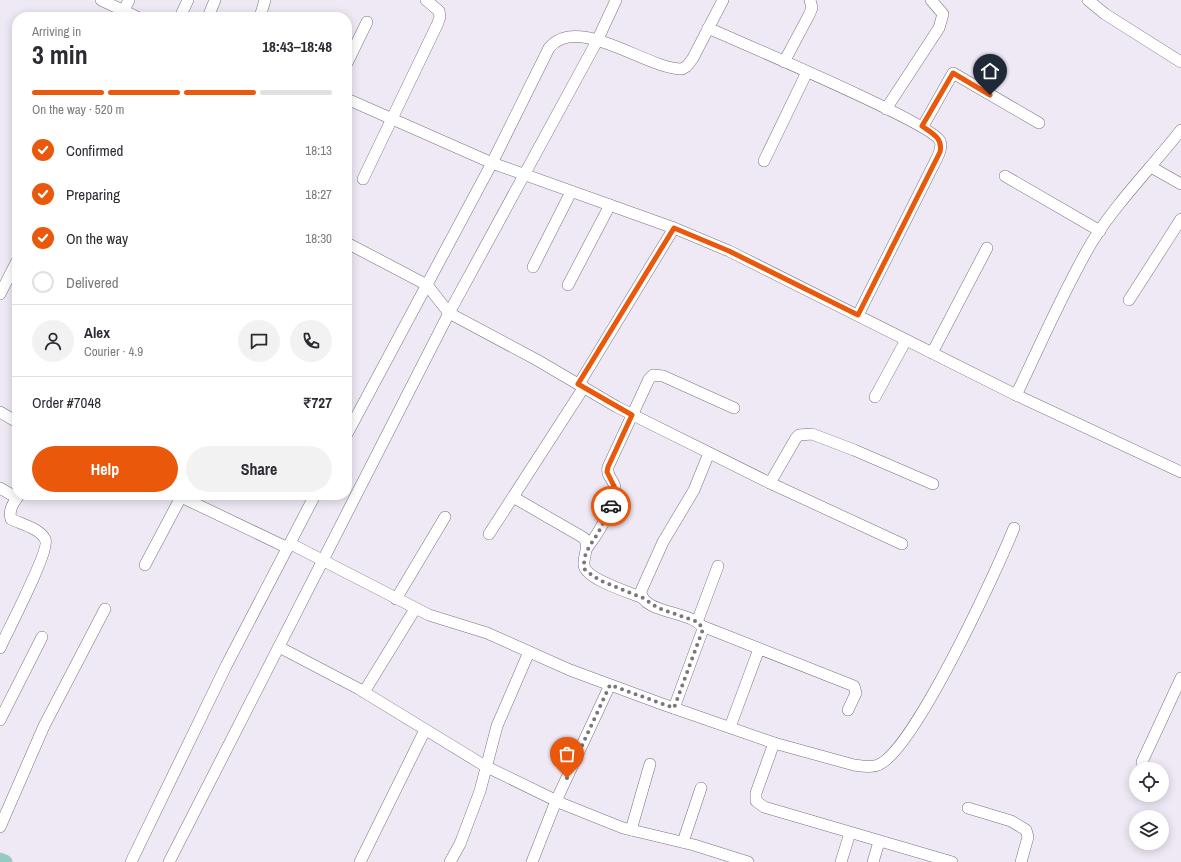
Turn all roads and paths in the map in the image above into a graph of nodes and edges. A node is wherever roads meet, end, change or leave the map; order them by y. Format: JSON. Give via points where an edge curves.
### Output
{"nodes":[{"id":1,"x":101,"y":0,"type":"edge"},
{"id":2,"x":129,"y":0,"type":"edge"},
{"id":3,"x":188,"y":0,"type":"edge"},
{"id":4,"x":215,"y":0,"type":"edge"},
{"id":5,"x":265,"y":0,"type":"edge"},
{"id":6,"x":426,"y":0,"type":"edge"},
{"id":7,"x":616,"y":0,"type":"edge"},
{"id":8,"x":723,"y":0,"type":"edge"},
{"id":9,"x":810,"y":0,"type":"edge"},
{"id":10,"x":931,"y":0,"type":"edge"},
{"id":11,"x":1088,"y":0,"type":"edge"},
{"id":12,"x":124,"y":10,"type":"junction"},
{"id":13,"x":128,"y":12,"type":"edge"},
{"id":14,"x":182,"y":12,"type":"edge"},
{"id":15,"x":210,"y":12,"type":"edge"},
{"id":16,"x":261,"y":12,"type":"edge"},
{"id":17,"x":367,"y":22,"type":"dead end"},
{"id":18,"x":708,"y":28,"type":"junction"},
{"id":19,"x":597,"y":41,"type":"junction"},
{"id":20,"x":352,"y":53,"type":"edge"},
{"id":21,"x":784,"y":62,"type":"junction"},
{"id":22,"x":1181,"y":62,"type":"edge"},
{"id":23,"x":807,"y":72,"type":"junction"},
{"id":24,"x":352,"y":101,"type":"edge"},
{"id":25,"x":886,"y":109,"type":"junction"},
{"id":26,"x":391,"y":119,"type":"junction"},
{"id":27,"x":1039,"y":123,"type":"dead end"},
{"id":28,"x":922,"y":126,"type":"junction"},
{"id":29,"x":1181,"y":130,"type":"edge"},
{"id":30,"x":764,"y":161,"type":"dead end"},
{"id":31,"x":492,"y":163,"type":"junction"},
{"id":32,"x":1151,"y":167,"type":"junction"},
{"id":33,"x":524,"y":175,"type":"junction"},
{"id":34,"x":1005,"y":176,"type":"dead end"},
{"id":35,"x":363,"y":180,"type":"dead end"},
{"id":36,"x":1181,"y":184,"type":"edge"},
{"id":37,"x":571,"y":192,"type":"junction"},
{"id":38,"x":610,"y":205,"type":"junction"},
{"id":39,"x":1181,"y":219,"type":"edge"},
{"id":40,"x":674,"y":228,"type":"junction"},
{"id":41,"x":1100,"y":231,"type":"junction"},
{"id":42,"x":352,"y":246,"type":"edge"},
{"id":43,"x":987,"y":248,"type":"dead end"},
{"id":44,"x":533,"y":267,"type":"dead end"},
{"id":45,"x":12,"y":271,"type":"edge"},
{"id":46,"x":427,"y":285,"type":"junction"},
{"id":47,"x":568,"y":285,"type":"dead end"},
{"id":48,"x":0,"y":294,"type":"edge"},
{"id":49,"x":1129,"y":300,"type":"dead end"},
{"id":50,"x":449,"y":313,"type":"junction"},
{"id":51,"x":858,"y":315,"type":"junction"},
{"id":52,"x":906,"y":340,"type":"junction"},
{"id":53,"x":932,"y":353,"type":"junction"},
{"id":54,"x":581,"y":386,"type":"junction"},
{"id":55,"x":1016,"y":395,"type":"junction"},
{"id":56,"x":875,"y":397,"type":"dead end"},
{"id":57,"x":734,"y":408,"type":"dead end"},
{"id":58,"x":0,"y":412,"type":"edge"},
{"id":59,"x":632,"y":415,"type":"junction"},
{"id":60,"x":12,"y":419,"type":"edge"},
{"id":61,"x":352,"y":425,"type":"edge"},
{"id":62,"x":709,"y":453,"type":"junction"},
{"id":63,"x":1181,"y":472,"type":"edge"},
{"id":64,"x":770,"y":483,"type":"junction"},
{"id":65,"x":933,"y":484,"type":"dead end"},
{"id":66,"x":0,"y":488,"type":"edge"},
{"id":67,"x":12,"y":493,"type":"edge"},
{"id":68,"x":513,"y":497,"type":"junction"},
{"id":69,"x":16,"y":500,"type":"edge"},
{"id":70,"x":177,"y":500,"type":"edge"},
{"id":71,"x":194,"y":500,"type":"edge"},
{"id":72,"x":313,"y":500,"type":"edge"},
{"id":73,"x":445,"y":516,"type":"dead end"},
{"id":74,"x":1014,"y":528,"type":"dead end"},
{"id":75,"x":489,"y":534,"type":"dead end"},
{"id":76,"x":902,"y":544,"type":"dead end"},
{"id":77,"x":290,"y":546,"type":"junction"},
{"id":78,"x":587,"y":548,"type":"junction"},
{"id":79,"x":323,"y":561,"type":"junction"},
{"id":80,"x":145,"y":565,"type":"dead end"},
{"id":81,"x":718,"y":566,"type":"dead end"},
{"id":82,"x":643,"y":598,"type":"junction"},
{"id":83,"x":396,"y":599,"type":"junction"},
{"id":84,"x":105,"y":609,"type":"dead end"},
{"id":85,"x":415,"y":609,"type":"junction"},
{"id":86,"x":700,"y":624,"type":"junction"},
{"id":87,"x":42,"y":637,"type":"dead end"},
{"id":88,"x":279,"y":647,"type":"junction"},
{"id":89,"x":0,"y":648,"type":"edge"},
{"id":90,"x":759,"y":649,"type":"junction"},
{"id":91,"x":530,"y":652,"type":"junction"},
{"id":92,"x":1181,"y":678,"type":"edge"},
{"id":93,"x":610,"y":685,"type":"junction"},
{"id":94,"x":364,"y":692,"type":"junction"},
{"id":95,"x":674,"y":708,"type":"junction"},
{"id":96,"x":848,"y":710,"type":"dead end"},
{"id":97,"x":0,"y":720,"type":"edge"},
{"id":98,"x":730,"y":727,"type":"junction"},
{"id":99,"x":424,"y":730,"type":"junction"},
{"id":100,"x":774,"y":743,"type":"junction"},
{"id":101,"x":1142,"y":762,"type":"dead end"},
{"id":102,"x":650,"y":764,"type":"dead end"},
{"id":103,"x":485,"y":766,"type":"junction"},
{"id":104,"x":701,"y":788,"type":"dead end"},
{"id":105,"x":556,"y":801,"type":"junction"},
{"id":106,"x":968,"y":808,"type":"dead end"},
{"id":107,"x":0,"y":827,"type":"edge"},
{"id":108,"x":631,"y":830,"type":"junction"},
{"id":109,"x":850,"y":833,"type":"junction"},
{"id":110,"x":683,"y":842,"type":"junction"},
{"id":111,"x":879,"y":842,"type":"junction"},
{"id":112,"x":0,"y":860,"type":"edge"},
{"id":113,"x":5,"y":862,"type":"edge"},
{"id":114,"x":131,"y":862,"type":"edge"},
{"id":115,"x":169,"y":862,"type":"edge"},
{"id":116,"x":360,"y":862,"type":"edge"},
{"id":117,"x":450,"y":862,"type":"edge"},
{"id":118,"x":532,"y":862,"type":"edge"},
{"id":119,"x":748,"y":862,"type":"edge"},
{"id":120,"x":841,"y":862,"type":"edge"},
{"id":121,"x":873,"y":862,"type":"edge"},
{"id":122,"x":952,"y":862,"type":"edge"},
{"id":123,"x":1021,"y":862,"type":"edge"}],
"edges":[{"from":1,"to":12,"type":"street"},
{"from":2,"to":12,"type":"street"},
{"from":3,"to":14,"type":"street"},
{"from":4,"to":15,"type":"street"},
{"from":5,"to":16,"type":"street"},
{"from":6,"to":26,"type":"street","via":[[439,11],[440,17]]},
{"from":7,"to":19,"type":"street"},
{"from":8,"to":18,"type":"street"},
{"from":9,"to":21,"type":"street","via":[[812,8],[809,16]]},
{"from":10,"to":25,"type":"street","via":[[943,14],[940,24],[931,42]]},
{"from":11,"to":22,"type":"street","via":[[1105,14]]},
{"from":12,"to":13,"type":"street"},
{"from":17,"to":20,"type":"street"},
{"from":18,"to":19,"type":"street","via":[[693,58],[682,70],[667,67]]},
{"from":18,"to":21,"type":"street"},
{"from":19,"to":31,"type":"street","via":[[570,36],[555,42],[549,48]]},
{"from":19,"to":33,"type":"street"},
{"from":21,"to":23,"type":"street"},
{"from":23,"to":25,"type":"street"},
{"from":23,"to":30,"type":"street"},
{"from":24,"to":26,"type":"street"},
{"from":25,"to":28,"type":"street"},
{"from":26,"to":31,"type":"street"},
{"from":26,"to":35,"type":"street"},
{"from":27,"to":28,"type":"street","via":[[953,73]]},
{"from":28,"to":51,"type":"street","via":[[940,140],[940,152]]},
{"from":29,"to":32,"type":"street"},
{"from":31,"to":33,"type":"street"},
{"from":31,"to":46,"type":"street"},
{"from":32,"to":36,"type":"street"},
{"from":32,"to":41,"type":"street"},
{"from":33,"to":37,"type":"street"},
{"from":33,"to":50,"type":"street"},
{"from":34,"to":41,"type":"street"},
{"from":37,"to":38,"type":"street"},
{"from":37,"to":44,"type":"street"},
{"from":38,"to":40,"type":"street"},
{"from":38,"to":47,"type":"street"},
{"from":39,"to":49,"type":"street"},
{"from":40,"to":51,"type":"street","via":[[729,251]]},
{"from":40,"to":54,"type":"street"},
{"from":41,"to":55,"type":"street","via":[[1064,295]]},
{"from":42,"to":46,"type":"street"},
{"from":43,"to":53,"type":"street"},
{"from":45,"to":48,"type":"street"},
{"from":46,"to":50,"type":"street"},
{"from":46,"to":61,"type":"street"},
{"from":50,"to":54,"type":"street"},
{"from":50,"to":79,"type":"street"},
{"from":51,"to":52,"type":"street"},
{"from":52,"to":53,"type":"street"},
{"from":52,"to":56,"type":"street"},
{"from":53,"to":55,"type":"street"},
{"from":54,"to":59,"type":"street"},
{"from":54,"to":68,"type":"street"},
{"from":55,"to":63,"type":"street"},
{"from":57,"to":59,"type":"street","via":[[658,374],[649,380]]},
{"from":58,"to":60,"type":"street"},
{"from":59,"to":62,"type":"street"},
{"from":59,"to":78,"type":"street","via":[[608,467],[607,472],[615,488],[611,505],[600,530]]},
{"from":62,"to":64,"type":"street"},
{"from":62,"to":82,"type":"street","via":[[688,502],[651,565],[643,585]]},
{"from":64,"to":65,"type":"street","via":[[796,438],[805,433],[831,441]]},
{"from":64,"to":76,"type":"street"},
{"from":66,"to":67,"type":"street"},
{"from":68,"to":75,"type":"street"},
{"from":68,"to":78,"type":"street","via":[[584,538]]},
{"from":69,"to":89,"type":"street","via":[[11,508],[11,518],[42,534],[46,540],[46,547]]},
{"from":70,"to":80,"type":"street"},
{"from":71,"to":77,"type":"street"},
{"from":72,"to":77,"type":"street"},
{"from":73,"to":83,"type":"street"},
{"from":74,"to":100,"type":"street","via":[[986,592],[952,656],[914,725],[890,756],[879,765],[867,767]]},
{"from":77,"to":79,"type":"street"},
{"from":77,"to":114,"type":"street","via":[[226,666]]},
{"from":78,"to":82,"type":"street","via":[[584,564],[589,574]]},
{"from":79,"to":83,"type":"street"},
{"from":79,"to":88,"type":"street"},
{"from":81,"to":86,"type":"street"},
{"from":82,"to":86,"type":"street","via":[[658,608]]},
{"from":83,"to":85,"type":"street"},
{"from":84,"to":107,"type":"street","via":[[44,726]]},
{"from":85,"to":91,"type":"street","via":[[487,633]]},
{"from":85,"to":94,"type":"street"},
{"from":86,"to":90,"type":"street"},
{"from":86,"to":95,"type":"street","via":[[702,633]]},
{"from":87,"to":97,"type":"street"},
{"from":88,"to":94,"type":"street"},
{"from":88,"to":115,"type":"street"},
{"from":90,"to":96,"type":"street","via":[[854,686],[856,693]]},
{"from":90,"to":98,"type":"street"},
{"from":91,"to":93,"type":"street"},
{"from":91,"to":103,"type":"street","via":[[500,719]]},
{"from":92,"to":101,"type":"street"},
{"from":93,"to":95,"type":"street"},
{"from":93,"to":105,"type":"street"},
{"from":94,"to":99,"type":"street"},
{"from":95,"to":98,"type":"street"},
{"from":98,"to":100,"type":"street"},
{"from":99,"to":103,"type":"street"},
{"from":99,"to":116,"type":"street"},
{"from":100,"to":109,"type":"street","via":[[757,788],[756,801],[764,807]]},
{"from":102,"to":108,"type":"street"},
{"from":103,"to":105,"type":"street"},
{"from":103,"to":117,"type":"street","via":[[472,813]]},
{"from":104,"to":110,"type":"street"},
{"from":105,"to":108,"type":"street"},
{"from":105,"to":118,"type":"street"},
{"from":106,"to":123,"type":"street","via":[[1011,821],[1026,830],[1028,838]]},
{"from":108,"to":110,"type":"street"},
{"from":109,"to":111,"type":"street"},
{"from":109,"to":120,"type":"street"},
{"from":110,"to":119,"type":"street"},
{"from":111,"to":121,"type":"street"},
{"from":111,"to":122,"type":"street"},
{"from":112,"to":113,"type":"main road"}]}
